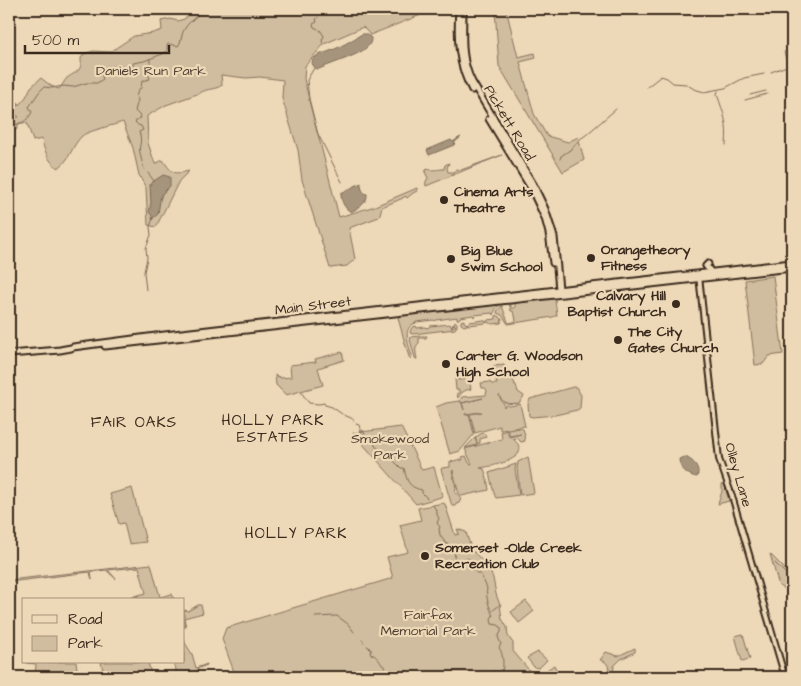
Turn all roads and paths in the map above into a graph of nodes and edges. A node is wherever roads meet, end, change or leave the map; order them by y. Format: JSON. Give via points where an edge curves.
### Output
{"nodes":[{"id":1,"x":461,"y":9,"type":"edge"},
{"id":2,"x":792,"y":263,"type":"edge"},
{"id":3,"x":708,"y":264,"type":"dead end"},
{"id":4,"x":792,"y":268,"type":"edge"},
{"id":5,"x":712,"y":272,"type":"junction"},
{"id":6,"x":555,"y":276,"type":"junction"},
{"id":7,"x":699,"y":276,"type":"junction"},
{"id":8,"x":544,"y":291,"type":"junction"},
{"id":9,"x":558,"y":291,"type":"junction"},
{"id":10,"x":352,"y":308,"type":"dead end"},
{"id":11,"x":349,"y":314,"type":"junction"},
{"id":12,"x":108,"y":337,"type":"dead end"},
{"id":13,"x":126,"y":340,"type":"junction"},
{"id":14,"x":71,"y":348,"type":"junction"},
{"id":15,"x":9,"y":356,"type":"edge"},
{"id":16,"x":9,"y":624,"type":"edge"},
{"id":17,"x":9,"y":644,"type":"edge"},
{"id":18,"x":784,"y":677,"type":"edge"}],
"edges":[{"from":1,"to":6,"type":"main road","name":"Pickett Road","via":[[459,47],[464,74],[531,188],[545,218]]},
{"from":1,"to":9,"type":"main road","name":"Pickett Road","via":[[466,69],[545,210],[554,236]]},
{"from":2,"to":5,"type":"main road"},
{"from":3,"to":5,"type":"main road","via":[[707,269]]},
{"from":4,"to":7,"type":"main road"},
{"from":5,"to":7,"type":"main road"},
{"from":6,"to":8,"type":"main road","via":[[553,286]]},
{"from":6,"to":9,"type":"main road","name":"Pickett Road"},
{"from":7,"to":9,"type":"main road"},
{"from":7,"to":18,"type":"main road","name":"Olley Lane","via":[[719,459]]},
{"from":8,"to":9,"type":"main road","name":"Main Street"},
{"from":8,"to":11,"type":"main road","name":"Main Street"},
{"from":9,"to":14,"type":"main road","name":"Main Street","via":[[84,349]]},
{"from":10,"to":11,"type":"main road"},
{"from":11,"to":13,"type":"main road","name":"Main Street"},
{"from":12,"to":13,"type":"main road"},
{"from":13,"to":14,"type":"main road","name":"Main Street"},
{"from":14,"to":15,"type":"main road","name":"Main Street"},
{"from":16,"to":17,"type":"main road"}]}
